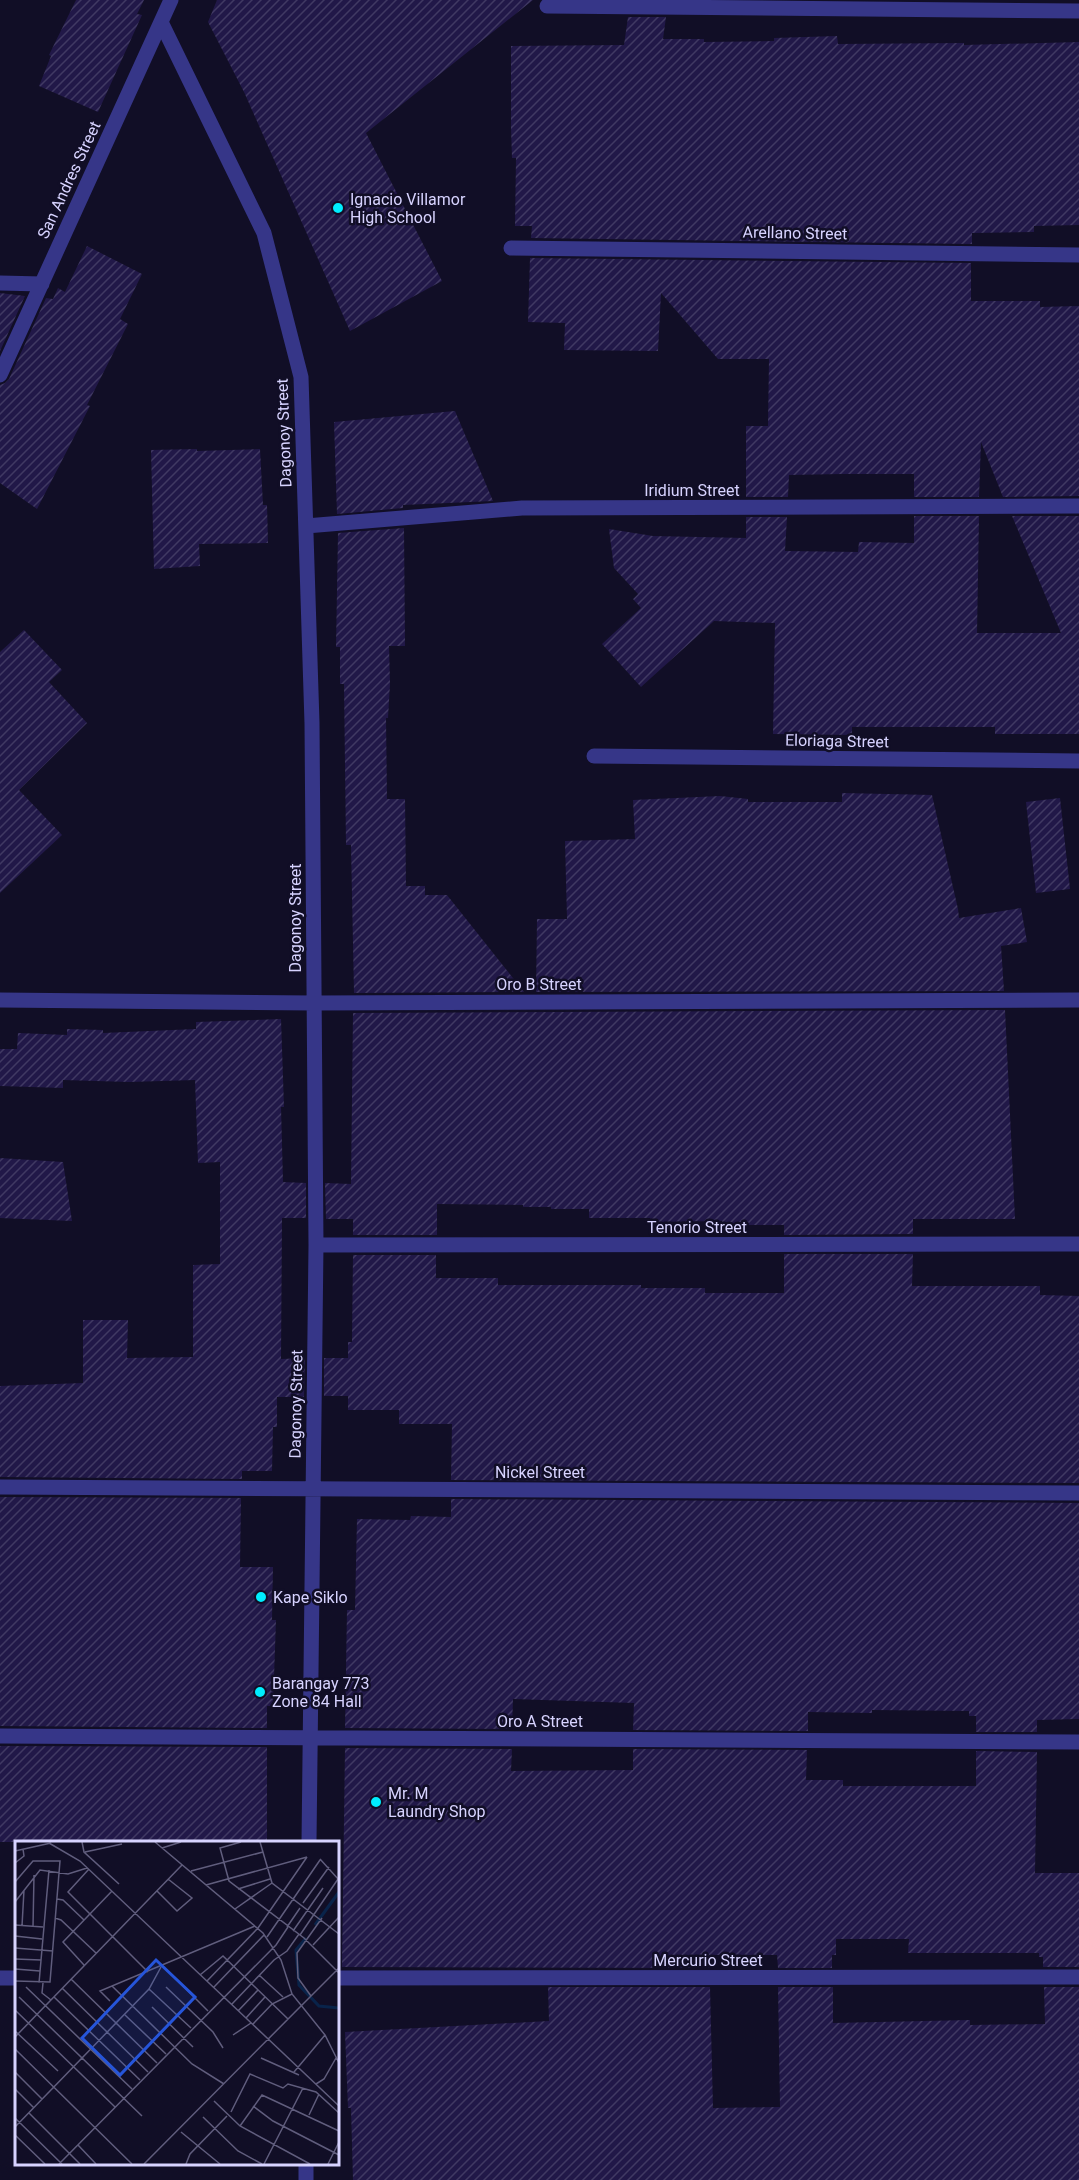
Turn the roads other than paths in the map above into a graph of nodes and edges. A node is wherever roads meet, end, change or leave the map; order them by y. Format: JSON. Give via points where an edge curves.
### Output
{"nodes":[{"id":1,"x":171,"y":0,"type":"edge"},
{"id":2,"x":547,"y":6,"type":"dead end"},
{"id":3,"x":1079,"y":11,"type":"edge"},
{"id":4,"x":161,"y":22,"type":"junction"},
{"id":5,"x":511,"y":248,"type":"dead end"},
{"id":6,"x":1079,"y":255,"type":"edge"},
{"id":7,"x":0,"y":283,"type":"edge"},
{"id":8,"x":42,"y":284,"type":"junction"},
{"id":9,"x":0,"y":375,"type":"edge"},
{"id":10,"x":1079,"y":506,"type":"edge"},
{"id":11,"x":306,"y":526,"type":"junction"},
{"id":12,"x":594,"y":756,"type":"dead end"},
{"id":13,"x":1079,"y":761,"type":"edge"},
{"id":14,"x":0,"y":1000,"type":"edge"},
{"id":15,"x":1079,"y":1000,"type":"edge"},
{"id":16,"x":314,"y":1003,"type":"junction"},
{"id":17,"x":1079,"y":1244,"type":"edge"},
{"id":18,"x":316,"y":1245,"type":"junction"},
{"id":19,"x":0,"y":1487,"type":"edge"},
{"id":20,"x":313,"y":1489,"type":"junction"},
{"id":21,"x":1079,"y":1493,"type":"edge"},
{"id":22,"x":0,"y":1736,"type":"edge"},
{"id":23,"x":311,"y":1738,"type":"junction"},
{"id":24,"x":1079,"y":1742,"type":"edge"},
{"id":25,"x":309,"y":1841,"type":"edge"},
{"id":26,"x":1079,"y":1977,"type":"edge"},
{"id":27,"x":339,"y":1978,"type":"edge"}],
"edges":[{"from":1,"to":4,"type":"street","name":"San Andres Street"},
{"from":2,"to":3,"type":"street"},
{"from":4,"to":8,"type":"street","name":"San Andres Street"},
{"from":4,"to":11,"type":"street","name":"Dagonoy Street","via":[[264,233],[301,377]]},
{"from":5,"to":6,"type":"street","name":"Arellano Street"},
{"from":7,"to":8,"type":"street"},
{"from":8,"to":9,"type":"street","name":"San Andres Street"},
{"from":10,"to":11,"type":"street","name":"Iridium Street","via":[[522,508]]},
{"from":11,"to":16,"type":"street","name":"Dagonoy Street"},
{"from":12,"to":13,"type":"street","name":"Eloriaga Street"},
{"from":14,"to":16,"type":"street","name":"Oro B Street"},
{"from":15,"to":16,"type":"street","name":"Oro B Street"},
{"from":16,"to":18,"type":"street","name":"Dagonoy Street"},
{"from":17,"to":18,"type":"street","name":"Tenorio Street"},
{"from":18,"to":20,"type":"street","name":"Dagonoy Street"},
{"from":19,"to":20,"type":"street","name":"Nickel Street"},
{"from":20,"to":21,"type":"street","name":"Nickel Street"},
{"from":20,"to":23,"type":"street","name":"Dagonoy Street"},
{"from":22,"to":23,"type":"street","name":"Oro A Street"},
{"from":23,"to":24,"type":"street","name":"Oro A Street"},
{"from":23,"to":25,"type":"street","name":"Dagonoy Street"},
{"from":26,"to":27,"type":"street","name":"Mercurio Street"}]}
